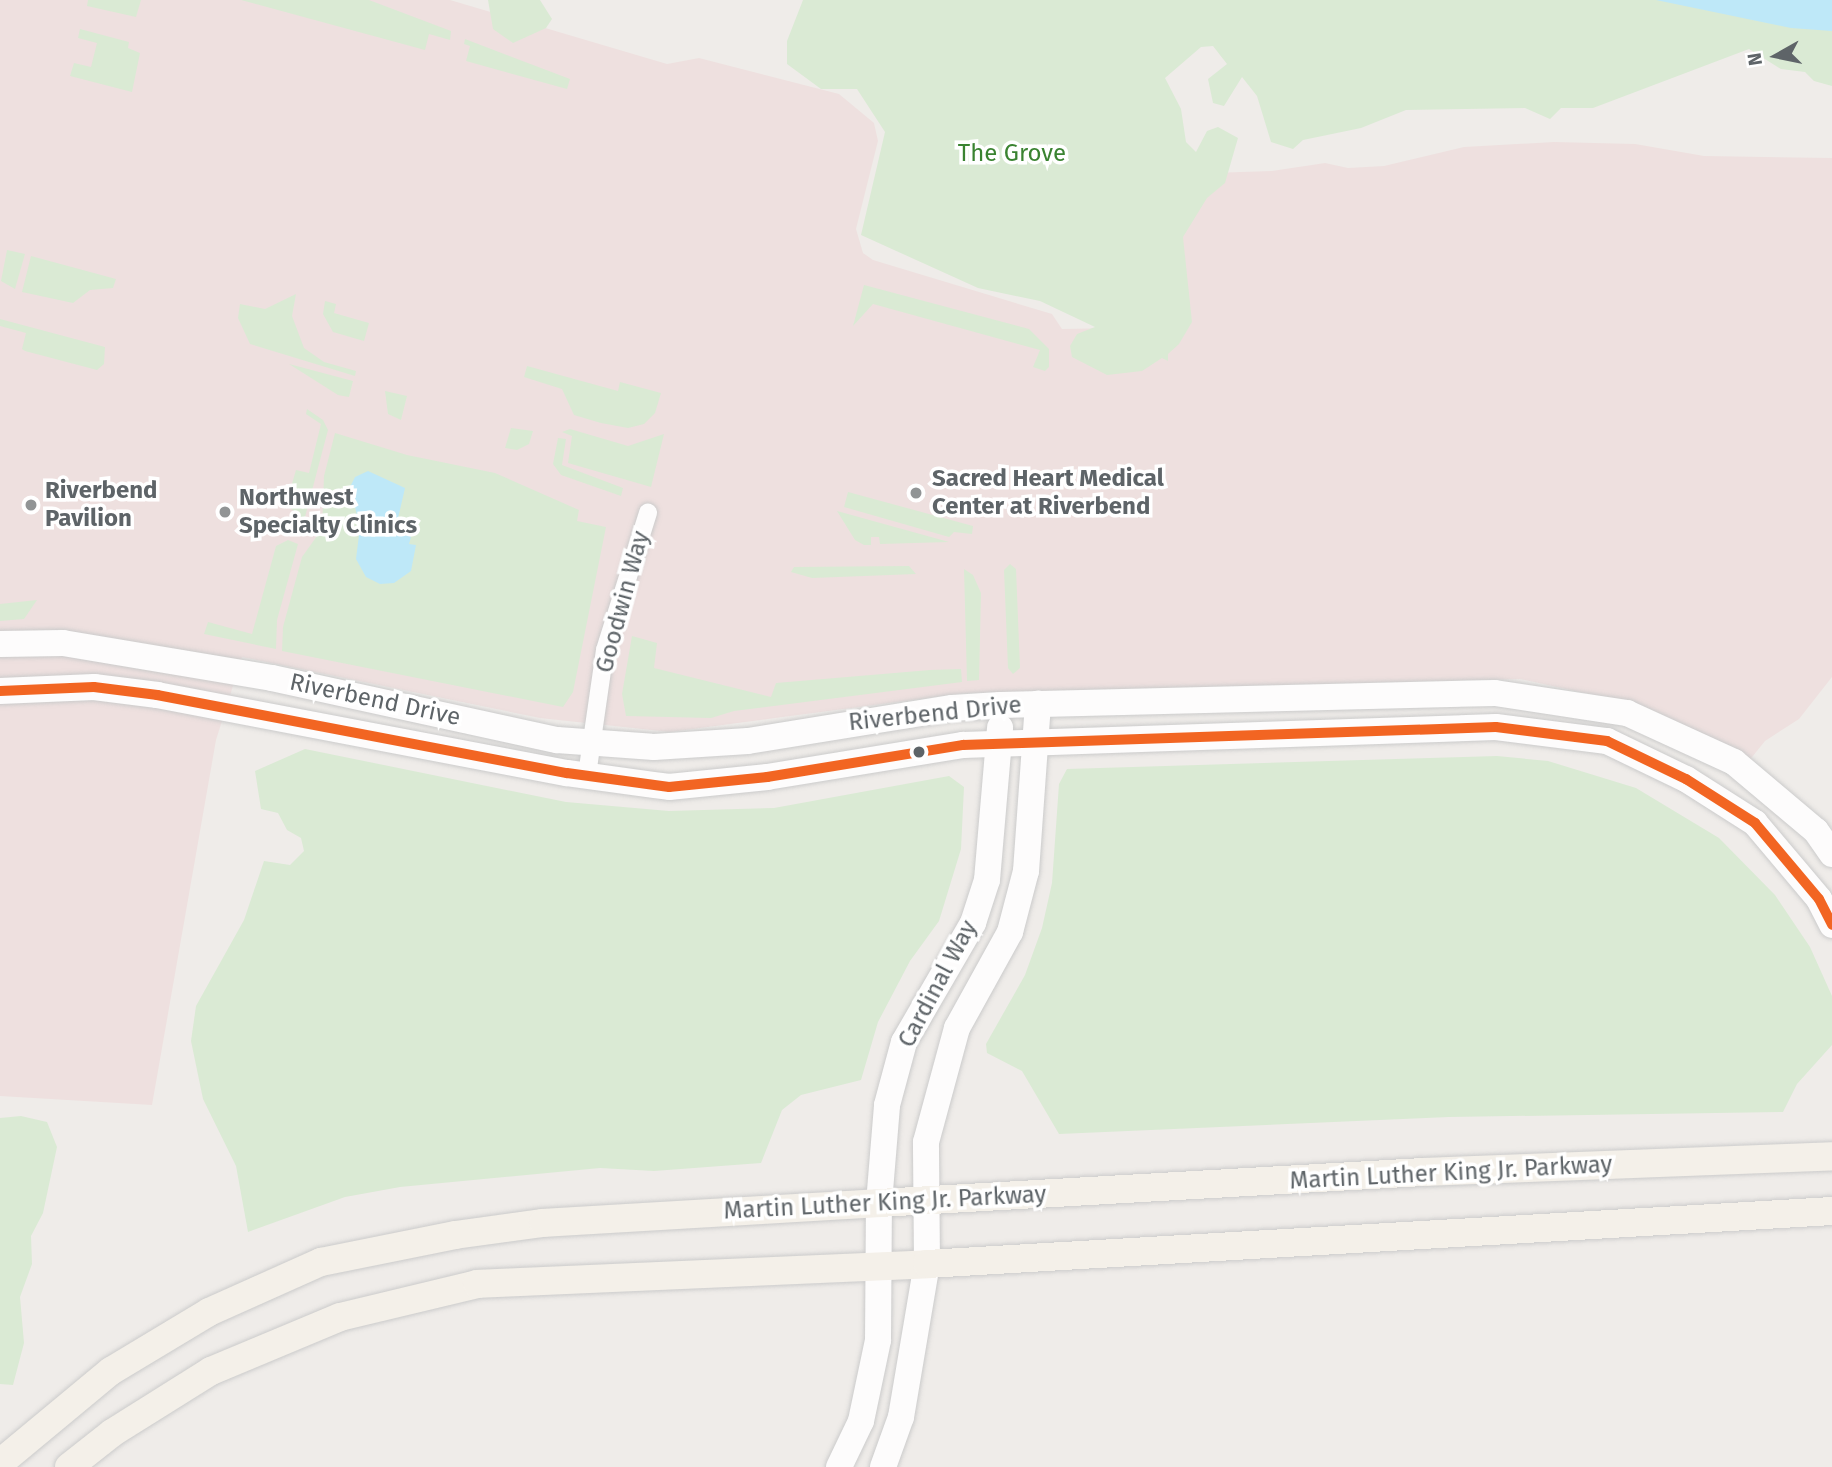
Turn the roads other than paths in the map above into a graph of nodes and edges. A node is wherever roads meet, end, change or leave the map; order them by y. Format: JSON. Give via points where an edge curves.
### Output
{"nodes":[{"id":1,"x":648,"y":513,"type":"dead end"},
{"id":2,"x":0,"y":644,"type":"edge"},
{"id":3,"x":0,"y":691,"type":"edge"},
{"id":4,"x":1038,"y":703,"type":"junction"},
{"id":5,"x":1000,"y":705,"type":"junction"},
{"id":6,"x":593,"y":742,"type":"junction"},
{"id":7,"x":1037,"y":743,"type":"junction"},
{"id":8,"x":999,"y":744,"type":"junction"},
{"id":9,"x":587,"y":775,"type":"junction"},
{"id":10,"x":1832,"y":854,"type":"edge"},
{"id":11,"x":1832,"y":925,"type":"edge"},
{"id":12,"x":1832,"y":1156,"type":"edge"},
{"id":13,"x":924,"y":1202,"type":"junction"},
{"id":14,"x":878,"y":1203,"type":"junction"},
{"id":15,"x":1832,"y":1211,"type":"edge"},
{"id":16,"x":927,"y":1264,"type":"junction"},
{"id":17,"x":877,"y":1266,"type":"junction"},
{"id":18,"x":0,"y":1463,"type":"edge"},
{"id":19,"x":69,"y":1467,"type":"edge"},
{"id":20,"x":839,"y":1467,"type":"edge"},
{"id":21,"x":883,"y":1467,"type":"edge"}],
"edges":[{"from":1,"to":6,"type":"street","name":"Goodwin Way","via":[[605,650]]},
{"from":2,"to":6,"type":"street","name":"Riverbend Drive","via":[[34,640],[76,645],[272,678],[557,740]]},
{"from":3,"to":9,"type":"street","name":"Riverbend Drive","via":[[94,687],[157,695]]},
{"from":4,"to":5,"type":"street","name":"Riverbend Drive"},
{"from":4,"to":7,"type":"street","name":"Cardinal Way"},
{"from":4,"to":10,"type":"street","name":"Riverbend Drive","via":[[1495,693],[1627,713],[1734,762],[1816,831]]},
{"from":5,"to":6,"type":"street","name":"Riverbend Drive","via":[[952,708],[748,741],[653,747]]},
{"from":5,"to":8,"type":"street","name":"Cardinal Way"},
{"from":6,"to":9,"type":"street","name":"Goodwin Way"},
{"from":7,"to":8,"type":"street","name":"Riverbend Drive"},
{"from":7,"to":11,"type":"street","name":"Riverbend Drive","via":[[1496,727],[1607,741],[1686,779],[1755,823],[1819,899]]},
{"from":7,"to":13,"type":"street","name":"Cardinal Way","via":[[1026,870],[1010,932],[957,1028],[926,1142]]},
{"from":8,"to":9,"type":"street","name":"Riverbend Drive","via":[[668,787]]},
{"from":8,"to":14,"type":"street","name":"Cardinal Way","via":[[987,880],[973,923],[904,1042],[887,1105]]},
{"from":12,"to":13,"type":"main road","name":"Martin Luther King Jr. Parkway","via":[[1424,1172]]},
{"from":13,"to":14,"type":"main road","name":"Martin Luther King Jr. Parkway"},
{"from":13,"to":16,"type":"street","name":"Cardinal Way"},
{"from":14,"to":17,"type":"street","name":"Cardinal Way"},
{"from":14,"to":18,"type":"main road","name":"Martin Luther King Jr. Parkway","via":[[543,1223],[321,1262],[209,1312],[111,1371]]},
{"from":15,"to":16,"type":"main road"},
{"from":16,"to":17,"type":"main road"},
{"from":16,"to":21,"type":"street","name":"Cardinal Way","via":[[901,1417]]},
{"from":17,"to":19,"type":"main road","via":[[477,1284],[340,1317],[211,1371],[112,1433]]},
{"from":17,"to":20,"type":"street","name":"Cardinal Way","via":[[878,1340],[861,1421]]}]}
